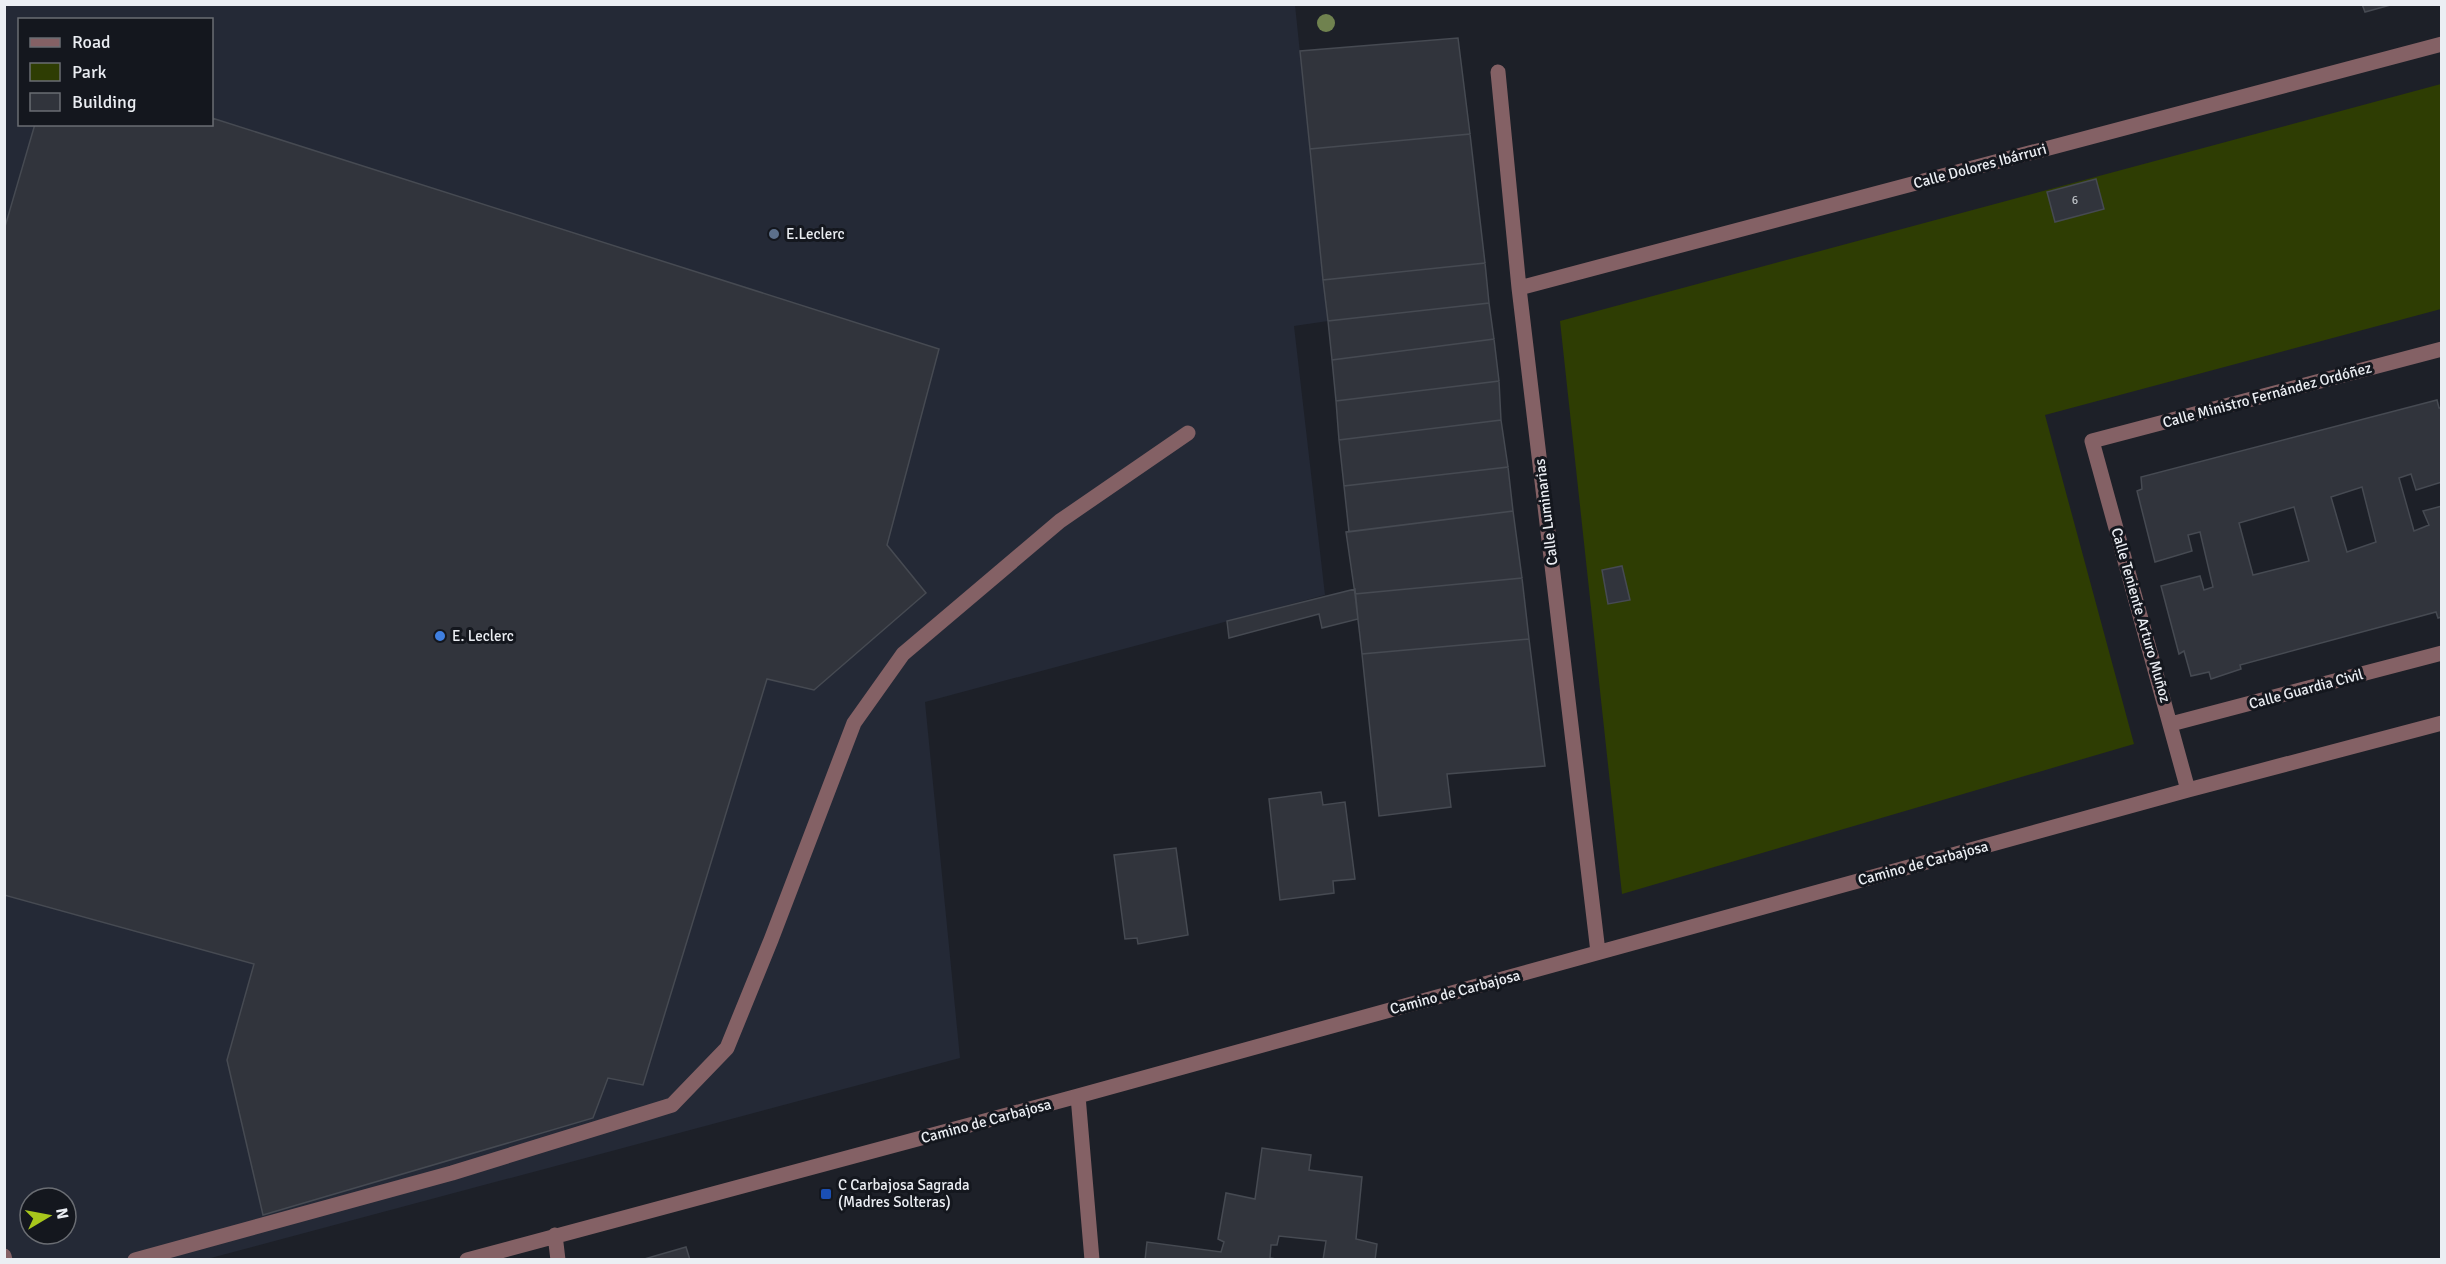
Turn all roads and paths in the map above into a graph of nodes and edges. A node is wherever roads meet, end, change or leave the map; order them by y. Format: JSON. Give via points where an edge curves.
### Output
{"nodes":[{"id":1,"x":2442,"y":44,"type":"edge"},
{"id":2,"x":1498,"y":72,"type":"dead end"},
{"id":3,"x":1519,"y":288,"type":"junction"},
{"id":4,"x":2442,"y":349,"type":"edge"},
{"id":5,"x":1188,"y":433,"type":"dead end"},
{"id":6,"x":2092,"y":441,"type":"joint"},
{"id":7,"x":2442,"y":653,"type":"edge"},
{"id":8,"x":2442,"y":723,"type":"edge"},
{"id":9,"x":2172,"y":724,"type":"junction"},
{"id":10,"x":2188,"y":790,"type":"junction"},
{"id":11,"x":1598,"y":952,"type":"junction"},
{"id":12,"x":1078,"y":1096,"type":"junction"},
{"id":13,"x":555,"y":1235,"type":"junction"},
{"id":14,"x":135,"y":1260,"type":"edge"},
{"id":15,"x":467,"y":1260,"type":"edge"},
{"id":16,"x":558,"y":1260,"type":"edge"},
{"id":17,"x":1092,"y":1260,"type":"edge"}],
"edges":[{"from":1,"to":3,"type":"street","name":"Calle Dolores Ibárruri"},
{"from":2,"to":3,"type":"street","name":"Calle Luminarias"},
{"from":3,"to":11,"type":"street","name":"Calle Luminarias"},
{"from":4,"to":6,"type":"street","name":"Calle Ministro Fernández Ordóñez"},
{"from":5,"to":14,"type":"street","via":[[1060,521],[903,654],[854,723],[726,1048],[672,1105],[452,1173]]},
{"from":6,"to":9,"type":"street","name":"Calle Teniente Arturo Muñoz"},
{"from":7,"to":9,"type":"street","name":"Calle Guardia Civil"},
{"from":8,"to":10,"type":"street","name":"Camino de Carbajosa"},
{"from":9,"to":10,"type":"street","name":"Calle Teniente Arturo Muñoz"},
{"from":10,"to":11,"type":"street","name":"Camino de Carbajosa"},
{"from":11,"to":12,"type":"street","name":"Camino de Carbajosa"},
{"from":12,"to":13,"type":"street","name":"Camino de Carbajosa"},
{"from":12,"to":17,"type":"street"},
{"from":13,"to":15,"type":"street","name":"Camino de Carbajosa"},
{"from":13,"to":16,"type":"street"}]}
